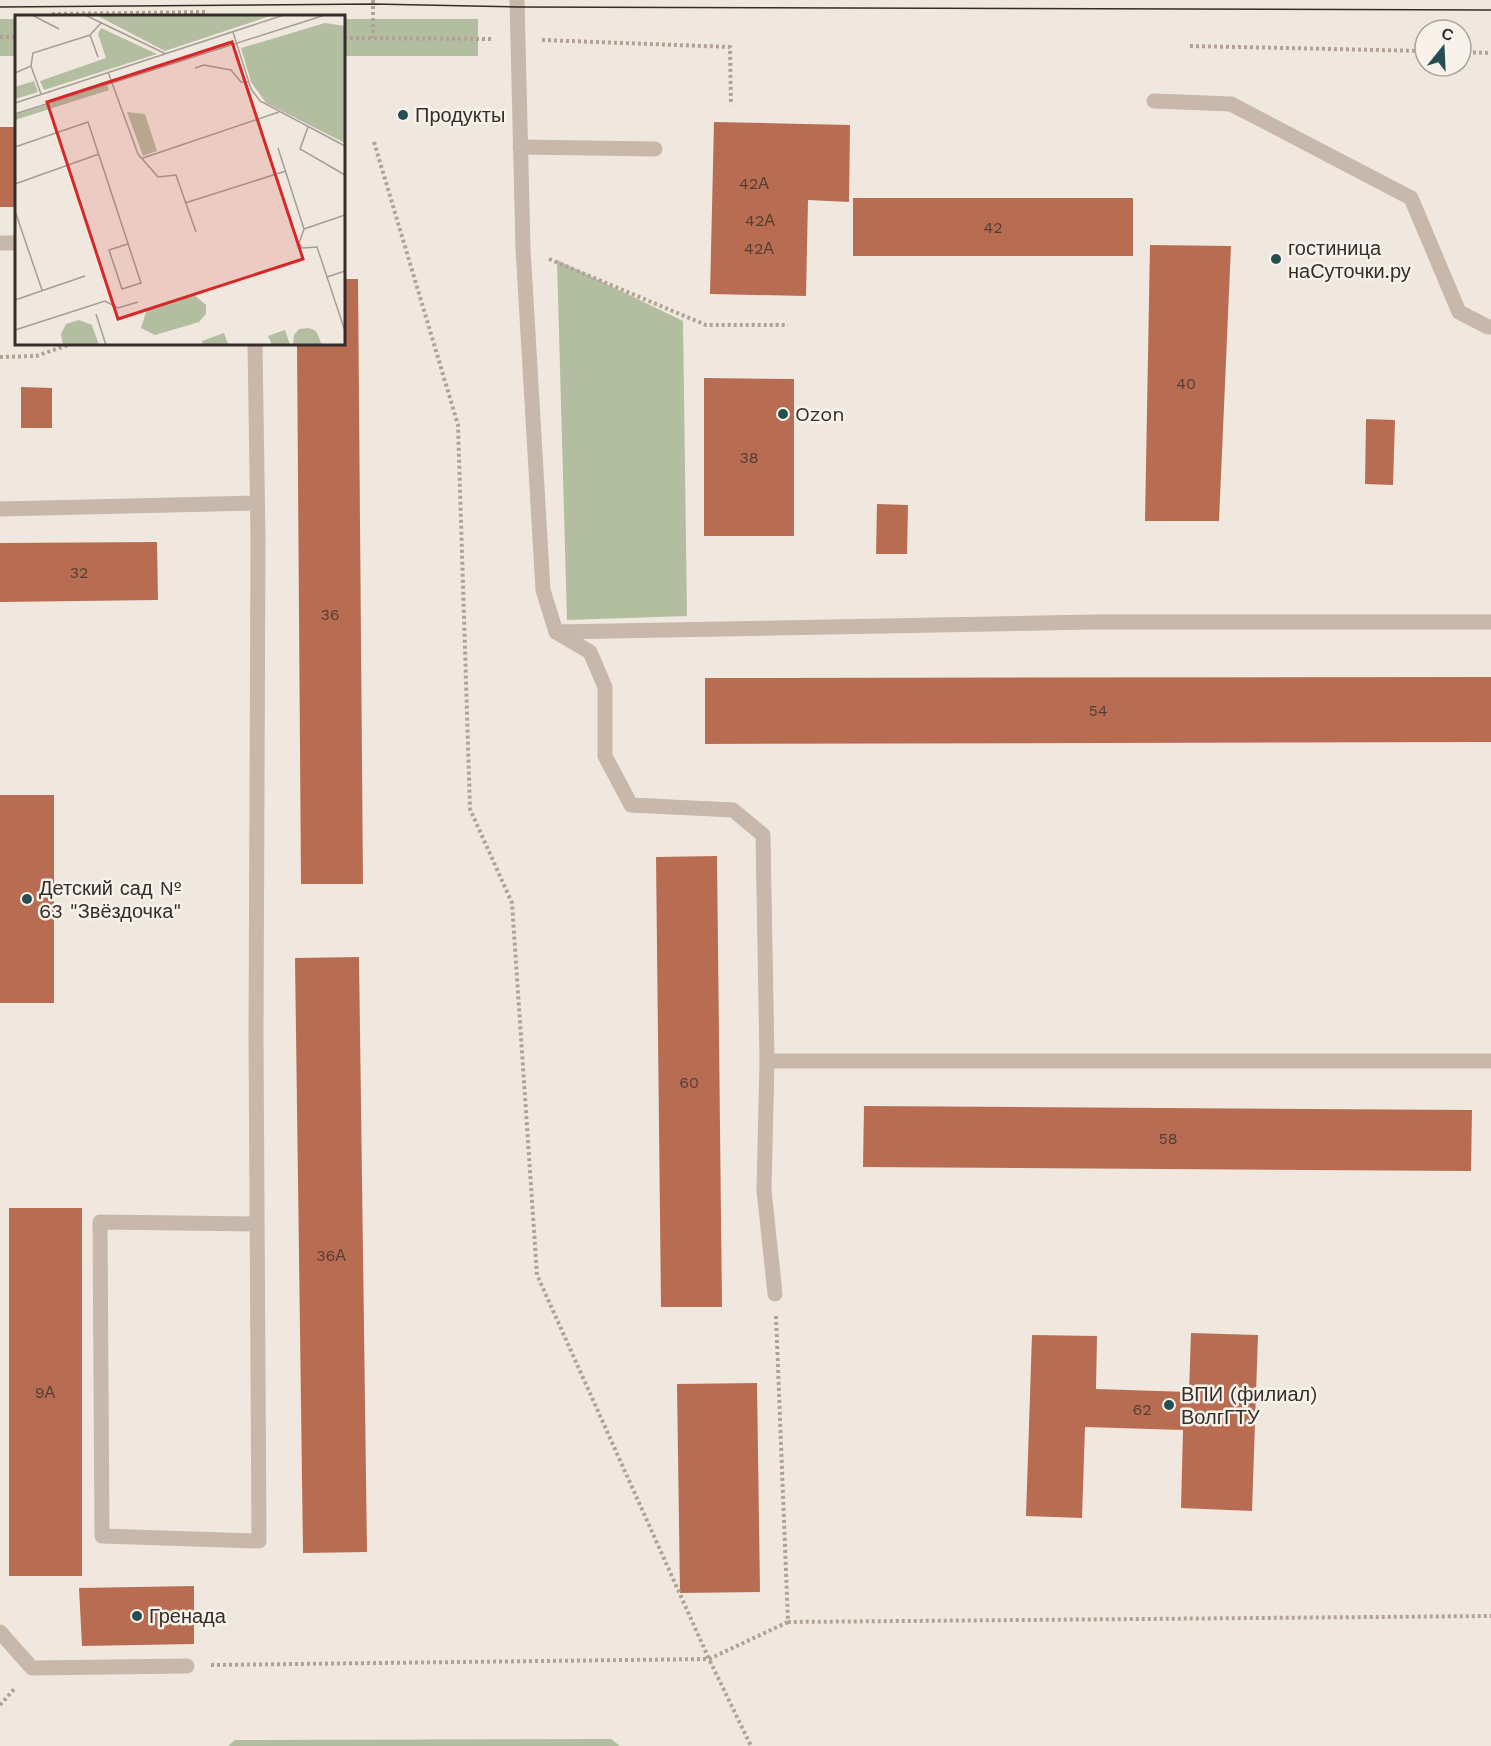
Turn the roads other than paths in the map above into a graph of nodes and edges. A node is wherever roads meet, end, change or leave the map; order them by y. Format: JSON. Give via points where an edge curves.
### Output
{"nodes":[{"id":1,"x":517,"y":0,"type":"edge"},
{"id":2,"x":1154,"y":101,"type":"dead end"},
{"id":3,"x":520,"y":147,"type":"junction"},
{"id":4,"x":655,"y":149,"type":"dead end"},
{"id":5,"x":1491,"y":327,"type":"edge"},
{"id":6,"x":255,"y":345,"type":"edge"},
{"id":7,"x":257,"y":503,"type":"junction"},
{"id":8,"x":0,"y":509,"type":"edge"},
{"id":9,"x":1491,"y":622,"type":"edge"},
{"id":10,"x":556,"y":632,"type":"junction"},
{"id":11,"x":767,"y":1061,"type":"junction"},
{"id":12,"x":1491,"y":1061,"type":"edge"},
{"id":13,"x":257,"y":1224,"type":"junction"},
{"id":14,"x":775,"y":1294,"type":"road end"},
{"id":15,"x":0,"y":1632,"type":"edge"},
{"id":16,"x":187,"y":1666,"type":"road end"}],
"edges":[{"from":1,"to":3,"type":"lane"},
{"from":2,"to":5,"type":"lane","via":[[1231,104],[1412,198],[1459,312]]},
{"from":3,"to":4,"type":"lane"},
{"from":3,"to":10,"type":"lane","via":[[543,590]]},
{"from":6,"to":7,"type":"lane"},
{"from":7,"to":8,"type":"lane"},
{"from":7,"to":13,"type":"lane"},
{"from":9,"to":10,"type":"lane","via":[[1094,622]]},
{"from":10,"to":11,"type":"lane","via":[[590,652],[605,687],[605,756],[631,805],[733,810],[763,835]]},
{"from":11,"to":12,"type":"lane"},
{"from":11,"to":14,"type":"lane","via":[[764,1190]]},
{"from":13,"to":13,"type":"lane","via":[[259,1541],[102,1536],[100,1222]]},
{"from":15,"to":16,"type":"lane","via":[[32,1668]]}]}
